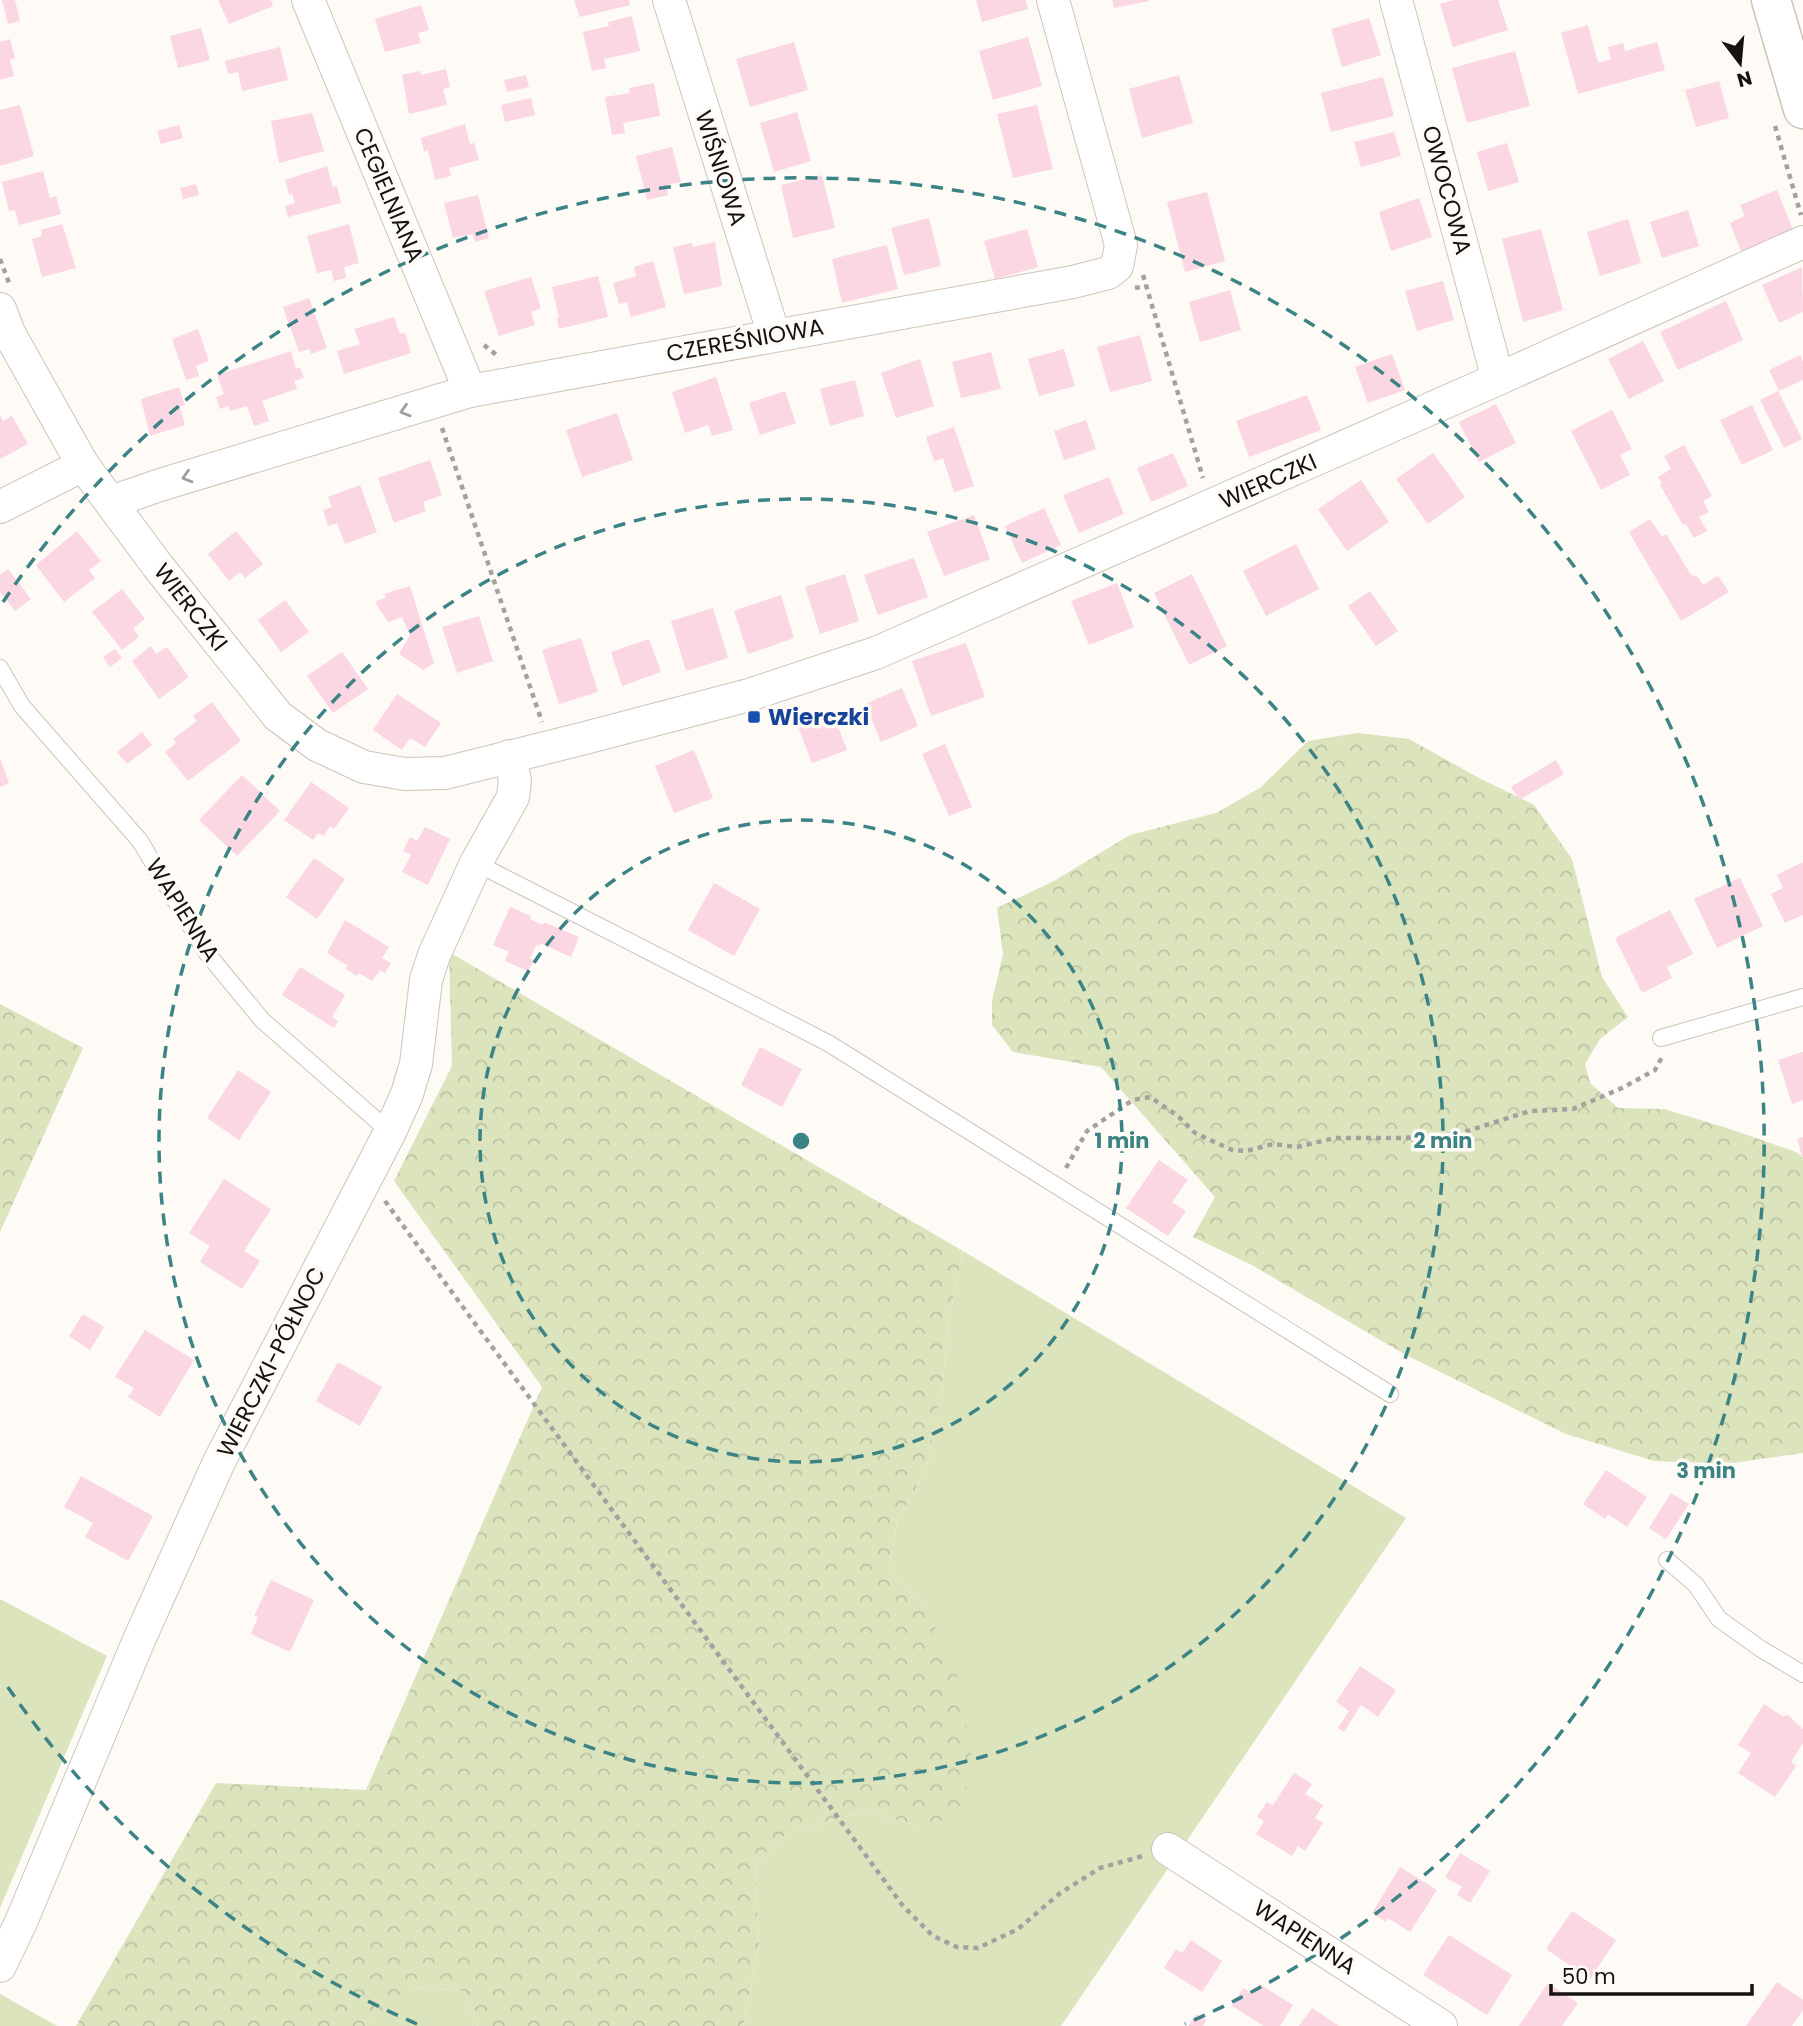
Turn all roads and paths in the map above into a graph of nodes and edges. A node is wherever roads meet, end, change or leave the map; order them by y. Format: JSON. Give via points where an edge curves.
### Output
{"nodes":[{"id":1,"x":308,"y":0,"type":"edge"},
{"id":2,"x":668,"y":0,"type":"edge"},
{"id":3,"x":1054,"y":0,"type":"edge"},
{"id":4,"x":1395,"y":0,"type":"edge"},
{"id":5,"x":1771,"y":0,"type":"edge"},
{"id":6,"x":1803,"y":109,"type":"edge"},
{"id":7,"x":1803,"y":242,"type":"edge"},
{"id":8,"x":1143,"y":274,"type":"dead end"},
{"id":9,"x":0,"y":309,"type":"edge"},
{"id":10,"x":774,"y":335,"type":"junction"},
{"id":11,"x":1498,"y":379,"type":"junction"},
{"id":12,"x":470,"y":391,"type":"junction"},
{"id":13,"x":439,"y":418,"type":"dead end"},
{"id":14,"x":83,"y":465,"type":"junction"},
{"id":15,"x":111,"y":502,"type":"junction"},
{"id":16,"x":1211,"y":506,"type":"junction"},
{"id":17,"x":0,"y":507,"type":"edge"},
{"id":18,"x":0,"y":668,"type":"edge"},
{"id":19,"x":544,"y":728,"type":"dead end"},
{"id":20,"x":510,"y":756,"type":"junction"},
{"id":21,"x":476,"y":863,"type":"junction"},
{"id":22,"x":1803,"y":997,"type":"edge"},
{"id":23,"x":1667,"y":1036,"type":"joint"},
{"id":24,"x":390,"y":1132,"type":"junction"},
{"id":25,"x":367,"y":1176,"type":"junction"},
{"id":26,"x":1056,"y":1185,"type":"junction"},
{"id":27,"x":1390,"y":1394,"type":"dead end"},
{"id":28,"x":1667,"y":1560,"type":"dead end"},
{"id":29,"x":1803,"y":1674,"type":"edge"},
{"id":30,"x":1168,"y":1849,"type":"joint"},
{"id":31,"x":0,"y":1965,"type":"edge"},
{"id":32,"x":1441,"y":2026,"type":"edge"}],
"edges":[{"from":1,"to":12,"type":"street","name":"CEGIELNIANA"},
{"from":2,"to":10,"type":"street","name":"WIŚNIOWA"},
{"from":3,"to":10,"type":"street","name":"CZEREŚNIOWA","via":[[1121,246],[1117,266],[1108,273],[1073,282]]},
{"from":4,"to":11,"type":"street","name":"OWOCOWA"},
{"from":5,"to":6,"type":"street"},
{"from":7,"to":11,"type":"street","name":"WIERCZKI"},
{"from":8,"to":16,"type":"path"},
{"from":9,"to":14,"type":"street","name":"WIERCZKI"},
{"from":10,"to":12,"type":"street","name":"CZEREŚNIOWA"},
{"from":11,"to":16,"type":"street","name":"WIERCZKI"},
{"from":12,"to":15,"type":"street","name":"CZEREŚNIOWA","one_way":true},
{"from":13,"to":19,"type":"path"},
{"from":14,"to":15,"type":"street","name":"WIERCZKI"},
{"from":14,"to":17,"type":"street"},
{"from":15,"to":20,"type":"street","name":"WIERCZKI","via":[[278,716],[317,745],[364,767],[405,774],[445,773]]},
{"from":16,"to":20,"type":"street","name":"WIERCZKI","via":[[876,653],[749,695]]},
{"from":18,"to":24,"type":"lane","name":"WAPIENNA","via":[[22,706],[140,841],[206,952],[262,1020]]},
{"from":20,"to":21,"type":"street","name":"WIERCZKI-PÓŁNOC","via":[[513,797]]},
{"from":21,"to":24,"type":"street","name":"WIERCZKI-PÓŁNOC","via":[[426,980],[416,1064]]},
{"from":21,"to":26,"type":"lane","via":[[828,1043]]},
{"from":22,"to":23,"type":"lane"},
{"from":23,"to":26,"type":"path","via":[[1656,1070],[1622,1088],[1573,1109],[1530,1111],[1458,1134],[1335,1138],[1297,1147],[1273,1144],[1246,1152],[1195,1133],[1150,1097],[1133,1100],[1087,1131]]},
{"from":24,"to":25,"type":"street","name":"WIERCZKI-PÓŁNOC"},
{"from":25,"to":30,"type":"path","via":[[903,1906],[933,1936],[957,1947],[978,1948],[1018,1929],[1059,1894],[1100,1868]]},
{"from":25,"to":31,"type":"street","name":"WIERCZKI-PÓŁNOC","via":[[219,1462]]},
{"from":26,"to":27,"type":"lane"},
{"from":28,"to":29,"type":"lane","via":[[1696,1585],[1719,1619]]},
{"from":30,"to":32,"type":"street","name":"WAPIENNA"}]}
